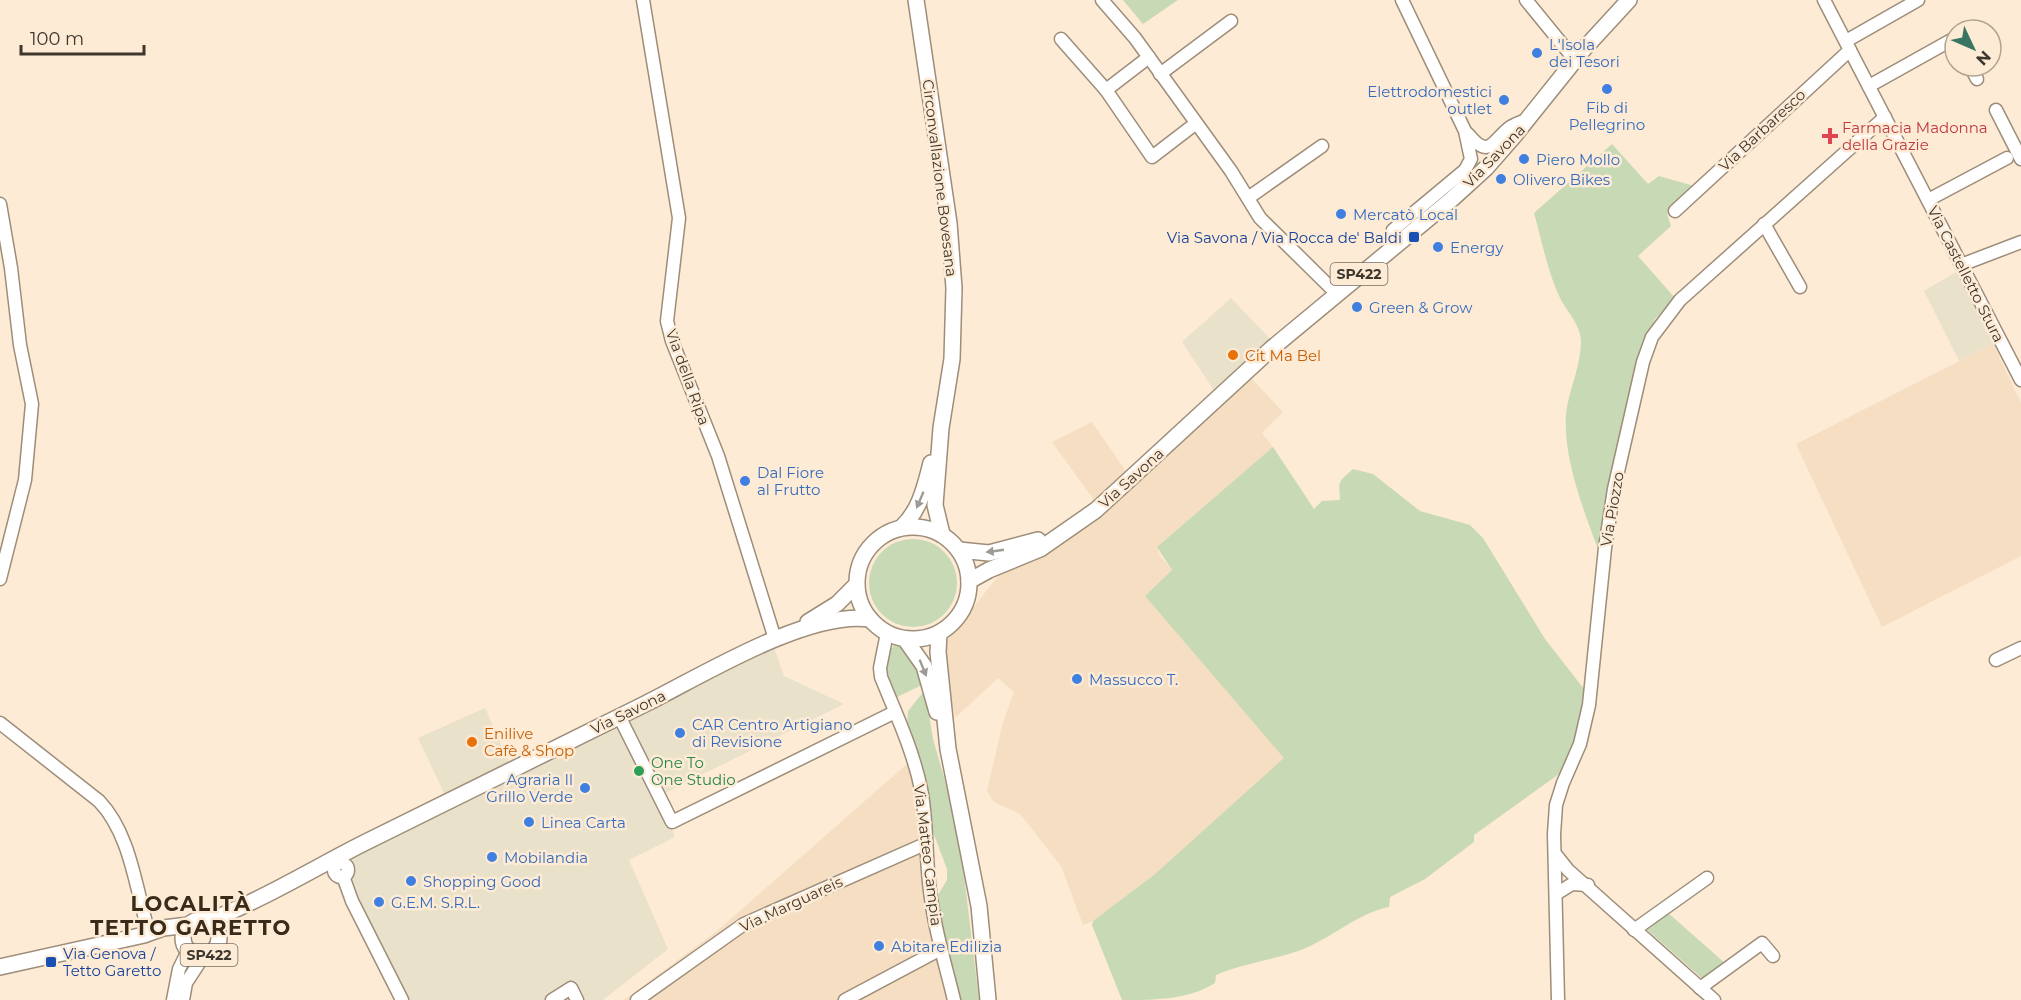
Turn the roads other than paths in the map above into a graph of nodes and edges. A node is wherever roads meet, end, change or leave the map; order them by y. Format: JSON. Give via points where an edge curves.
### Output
{"nodes":[{"id":1,"x":643,"y":0,"type":"edge"},
{"id":2,"x":916,"y":0,"type":"edge"},
{"id":3,"x":1102,"y":0,"type":"edge"},
{"id":4,"x":1402,"y":0,"type":"edge"},
{"id":5,"x":1526,"y":0,"type":"edge"},
{"id":6,"x":1629,"y":0,"type":"edge"},
{"id":7,"x":1824,"y":0,"type":"edge"},
{"id":8,"x":1918,"y":0,"type":"edge"},
{"id":9,"x":1232,"y":21,"type":"dead end"},
{"id":10,"x":1061,"y":39,"type":"dead end"},
{"id":11,"x":1943,"y":45,"type":"edge"},
{"id":12,"x":1848,"y":46,"type":"junction"},
{"id":13,"x":1149,"y":57,"type":"junction"},
{"id":14,"x":1575,"y":60,"type":"junction"},
{"id":15,"x":1161,"y":74,"type":"junction"},
{"id":16,"x":1869,"y":86,"type":"junction"},
{"id":17,"x":1106,"y":90,"type":"junction"},
{"id":18,"x":1996,"y":110,"type":"dead end"},
{"id":19,"x":1885,"y":117,"type":"junction"},
{"id":20,"x":1530,"y":119,"type":"junction"},
{"id":21,"x":1195,"y":124,"type":"junction"},
{"id":22,"x":1465,"y":131,"type":"junction"},
{"id":23,"x":1322,"y":146,"type":"dead end"},
{"id":24,"x":2007,"y":158,"type":"dead end"},
{"id":25,"x":2021,"y":159,"type":"edge"},
{"id":26,"x":1248,"y":198,"type":"junction"},
{"id":27,"x":1928,"y":200,"type":"junction"},
{"id":28,"x":0,"y":204,"type":"edge"},
{"id":29,"x":1675,"y":211,"type":"dead end"},
{"id":30,"x":1764,"y":224,"type":"junction"},
{"id":31,"x":2021,"y":242,"type":"edge"},
{"id":32,"x":1395,"y":245,"type":"junction"},
{"id":33,"x":1961,"y":265,"type":"junction"},
{"id":34,"x":1800,"y":287,"type":"dead end"},
{"id":35,"x":1336,"y":293,"type":"junction"},
{"id":36,"x":2021,"y":380,"type":"edge"},
{"id":37,"x":941,"y":429,"type":"junction"},
{"id":38,"x":902,"y":528,"type":"junction"},
{"id":39,"x":1069,"y":529,"type":"junction"},
{"id":40,"x":942,"y":534,"type":"junction"},
{"id":41,"x":959,"y":550,"type":"junction"},
{"id":42,"x":0,"y":579,"type":"edge"},
{"id":43,"x":969,"y":581,"type":"junction"},
{"id":44,"x":856,"y":585,"type":"junction"},
{"id":45,"x":870,"y":619,"type":"junction"},
{"id":46,"x":790,"y":633,"type":"junction"},
{"id":47,"x":887,"y":633,"type":"junction"},
{"id":48,"x":939,"y":633,"type":"junction"},
{"id":49,"x":775,"y":639,"type":"junction"},
{"id":50,"x":905,"y":639,"type":"junction"},
{"id":51,"x":2021,"y":648,"type":"edge"},
{"id":52,"x":1996,"y":660,"type":"dead end"},
{"id":53,"x":938,"y":698,"type":"junction"},
{"id":54,"x":895,"y":712,"type":"junction"},
{"id":55,"x":619,"y":717,"type":"junction"},
{"id":56,"x":0,"y":723,"type":"edge"},
{"id":57,"x":925,"y":844,"type":"junction"},
{"id":58,"x":1555,"y":854,"type":"junction"},
{"id":59,"x":338,"y":860,"type":"junction"},
{"id":60,"x":1556,"y":869,"type":"junction"},
{"id":61,"x":1707,"y":879,"type":"dead end"},
{"id":62,"x":1588,"y":885,"type":"junction"},
{"id":63,"x":1556,"y":894,"type":"junction"},
{"id":64,"x":248,"y":904,"type":"junction"},
{"id":65,"x":208,"y":921,"type":"junction"},
{"id":66,"x":189,"y":925,"type":"junction"},
{"id":67,"x":1634,"y":930,"type":"junction"},
{"id":68,"x":149,"y":933,"type":"junction"},
{"id":69,"x":219,"y":934,"type":"junction"},
{"id":70,"x":186,"y":947,"type":"junction"},
{"id":71,"x":941,"y":949,"type":"junction"},
{"id":72,"x":1773,"y":956,"type":"dead end"},
{"id":73,"x":203,"y":957,"type":"junction"},
{"id":74,"x":0,"y":967,"type":"edge"},
{"id":75,"x":1700,"y":988,"type":"junction"},
{"id":76,"x":173,"y":1000,"type":"edge"},
{"id":77,"x":183,"y":1000,"type":"edge"},
{"id":78,"x":402,"y":1000,"type":"edge"},
{"id":79,"x":552,"y":1000,"type":"edge"},
{"id":80,"x":577,"y":1000,"type":"edge"},
{"id":81,"x":637,"y":1000,"type":"edge"},
{"id":82,"x":845,"y":1000,"type":"edge"},
{"id":83,"x":954,"y":1000,"type":"edge"},
{"id":84,"x":988,"y":1000,"type":"edge"},
{"id":85,"x":1558,"y":1000,"type":"edge"},
{"id":86,"x":1714,"y":1000,"type":"edge"}],
"edges":[{"from":1,"to":49,"type":"street","name":"Via della Ripa","via":[[679,218],[667,321],[718,456]]},
{"from":2,"to":37,"type":"main road","name":"Circonvallazione Bovesana","via":[[949,223],[954,288],[952,359]]},
{"from":3,"to":13,"type":"street"},
{"from":4,"to":22,"type":"street"},
{"from":5,"to":14,"type":"street"},
{"from":6,"to":14,"type":"main road","name":"Via Savona","number":"SP422"},
{"from":7,"to":12,"type":"street","name":"Via Castelletto Stura"},
{"from":8,"to":12,"type":"street","name":"Via Barbaresco"},
{"from":9,"to":15,"type":"street"},
{"from":10,"to":17,"type":"street"},
{"from":11,"to":16,"type":"street"},
{"from":12,"to":16,"type":"street","name":"Via Castelletto Stura"},
{"from":12,"to":29,"type":"street","name":"Via Barbaresco"},
{"from":13,"to":15,"type":"street"},
{"from":13,"to":17,"type":"street"},
{"from":14,"to":20,"type":"main road","name":"Via Savona","number":"SP422"},
{"from":15,"to":21,"type":"street"},
{"from":16,"to":19,"type":"street","name":"Via Castelletto Stura"},
{"from":17,"to":21,"type":"street","via":[[1152,157]]},
{"from":18,"to":25,"type":"street"},
{"from":19,"to":27,"type":"street","name":"Via Castelletto Stura"},
{"from":19,"to":30,"type":"street","name":"Via Piozzo"},
{"from":20,"to":22,"type":"street","via":[[1511,126],[1489,148],[1476,143]]},
{"from":20,"to":32,"type":"main road","name":"Via Savona","number":"SP422","via":[[1486,168]]},
{"from":21,"to":26,"type":"street"},
{"from":22,"to":32,"type":"street","via":[[1471,159],[1465,170],[1393,230]]},
{"from":23,"to":26,"type":"street"},
{"from":24,"to":27,"type":"street","name":"Via Castelletto Stura"},
{"from":26,"to":35,"type":"street","via":[[1275,235]]},
{"from":27,"to":33,"type":"street","name":"Via Castelletto Stura"},
{"from":28,"to":42,"type":"street","via":[[32,404],[25,480]]},
{"from":30,"to":34,"type":"street"},
{"from":30,"to":58,"type":"street","name":"Via Piozzo","via":[[1680,300],[1652,337],[1643,362],[1614,489],[1589,705],[1580,744],[1556,805]]},
{"from":31,"to":33,"type":"street"},
{"from":32,"to":35,"type":"main road","name":"Via Savona","number":"SP422"},
{"from":33,"to":36,"type":"street","name":"Via Castelletto Stura"},
{"from":35,"to":39,"type":"main road","name":"Via Savona","number":"SP422","via":[[1119,490]]},
{"from":37,"to":38,"type":"main road","name":"Circonvallazione Bovesana","one_way":true,"via":[[922,495],[912,518]]},
{"from":37,"to":40,"type":"main road","name":"Circonvallazione Bovesana","via":[[935,505]]},
{"from":38,"to":40,"type":"main road"},
{"from":38,"to":44,"type":"main road","via":[[888,532],[866,551]]},
{"from":39,"to":41,"type":"main road","name":"Via Savona","number":"SP422","one_way":true,"via":[[1005,550]]},
{"from":39,"to":43,"type":"main road","name":"Via Savona","number":"SP422","via":[[1040,549]]},
{"from":40,"to":41,"type":"main road"},
{"from":41,"to":43,"type":"main road"},
{"from":43,"to":48,"type":"main road","via":[[961,611]]},
{"from":44,"to":45,"type":"main road"},
{"from":44,"to":46,"type":"main road","name":"Via Savona","number":"SP422","via":[[837,604]]},
{"from":45,"to":46,"type":"main road","name":"Via Savona","number":"SP422","via":[[832,621]]},
{"from":45,"to":47,"type":"main road"},
{"from":46,"to":49,"type":"main road","name":"Via Savona","number":"SP422"},
{"from":47,"to":50,"type":"main road"},
{"from":47,"to":54,"type":"street","name":"Via Matteo Campia","via":[[880,668]]},
{"from":48,"to":50,"type":"main road"},
{"from":48,"to":53,"type":"main road"},
{"from":49,"to":55,"type":"main road","name":"Via Savona","number":"SP422"},
{"from":50,"to":53,"type":"main road","one_way":true,"via":[[924,666]]},
{"from":51,"to":52,"type":"street"},
{"from":53,"to":84,"type":"main road","via":[[979,906]]},
{"from":54,"to":55,"type":"street","via":[[672,822]]},
{"from":54,"to":57,"type":"street","name":"Via Matteo Campia","via":[[916,770],[925,810]]},
{"from":55,"to":59,"type":"main road","name":"Via Savona","number":"SP422"},
{"from":56,"to":68,"type":"street","via":[[111,814],[122,838]]},
{"from":57,"to":71,"type":"street","name":"Via Matteo Campia"},
{"from":57,"to":81,"type":"street","name":"Via Marguareis","via":[[744,924]]},
{"from":58,"to":60,"type":"street","name":"Via Piozzo"},
{"from":58,"to":62,"type":"street"},
{"from":59,"to":64,"type":"main road","name":"Via Savona","number":"SP422"},
{"from":59,"to":78,"type":"street","via":[[335,872],[343,876]]},
{"from":60,"to":62,"type":"street","via":[[1566,878]]},
{"from":60,"to":63,"type":"street","name":"Via Piozzo"},
{"from":61,"to":67,"type":"street"},
{"from":62,"to":63,"type":"street","via":[[1572,884]]},
{"from":62,"to":67,"type":"street"},
{"from":63,"to":85,"type":"street","name":"Via Piozzo"},
{"from":64,"to":65,"type":"main road","name":"Via Savona","number":"SP422"},
{"from":64,"to":69,"type":"main road","name":"Via Savona","number":"SP422"},
{"from":65,"to":66,"type":"main road","number":"SP422","via":[[198,920]]},
{"from":65,"to":69,"type":"main road","number":"SP422"},
{"from":66,"to":68,"type":"main road"},
{"from":66,"to":70,"type":"main road","number":"SP422","via":[[184,933]]},
{"from":67,"to":75,"type":"street"},
{"from":68,"to":70,"type":"main road","via":[[165,935]]},
{"from":68,"to":74,"type":"main road"},
{"from":69,"to":73,"type":"main road","number":"SP422","via":[[214,952]]},
{"from":70,"to":73,"type":"main road","number":"SP422"},
{"from":70,"to":76,"type":"street","number":"SP422"},
{"from":71,"to":82,"type":"street"},
{"from":71,"to":83,"type":"street","name":"Via Matteo Campia"},
{"from":72,"to":75,"type":"street","via":[[1762,943]]},
{"from":73,"to":77,"type":"street","number":"SP422","via":[[186,983]]},
{"from":75,"to":86,"type":"street"},
{"from":79,"to":80,"type":"street","via":[[571,988]]}]}
